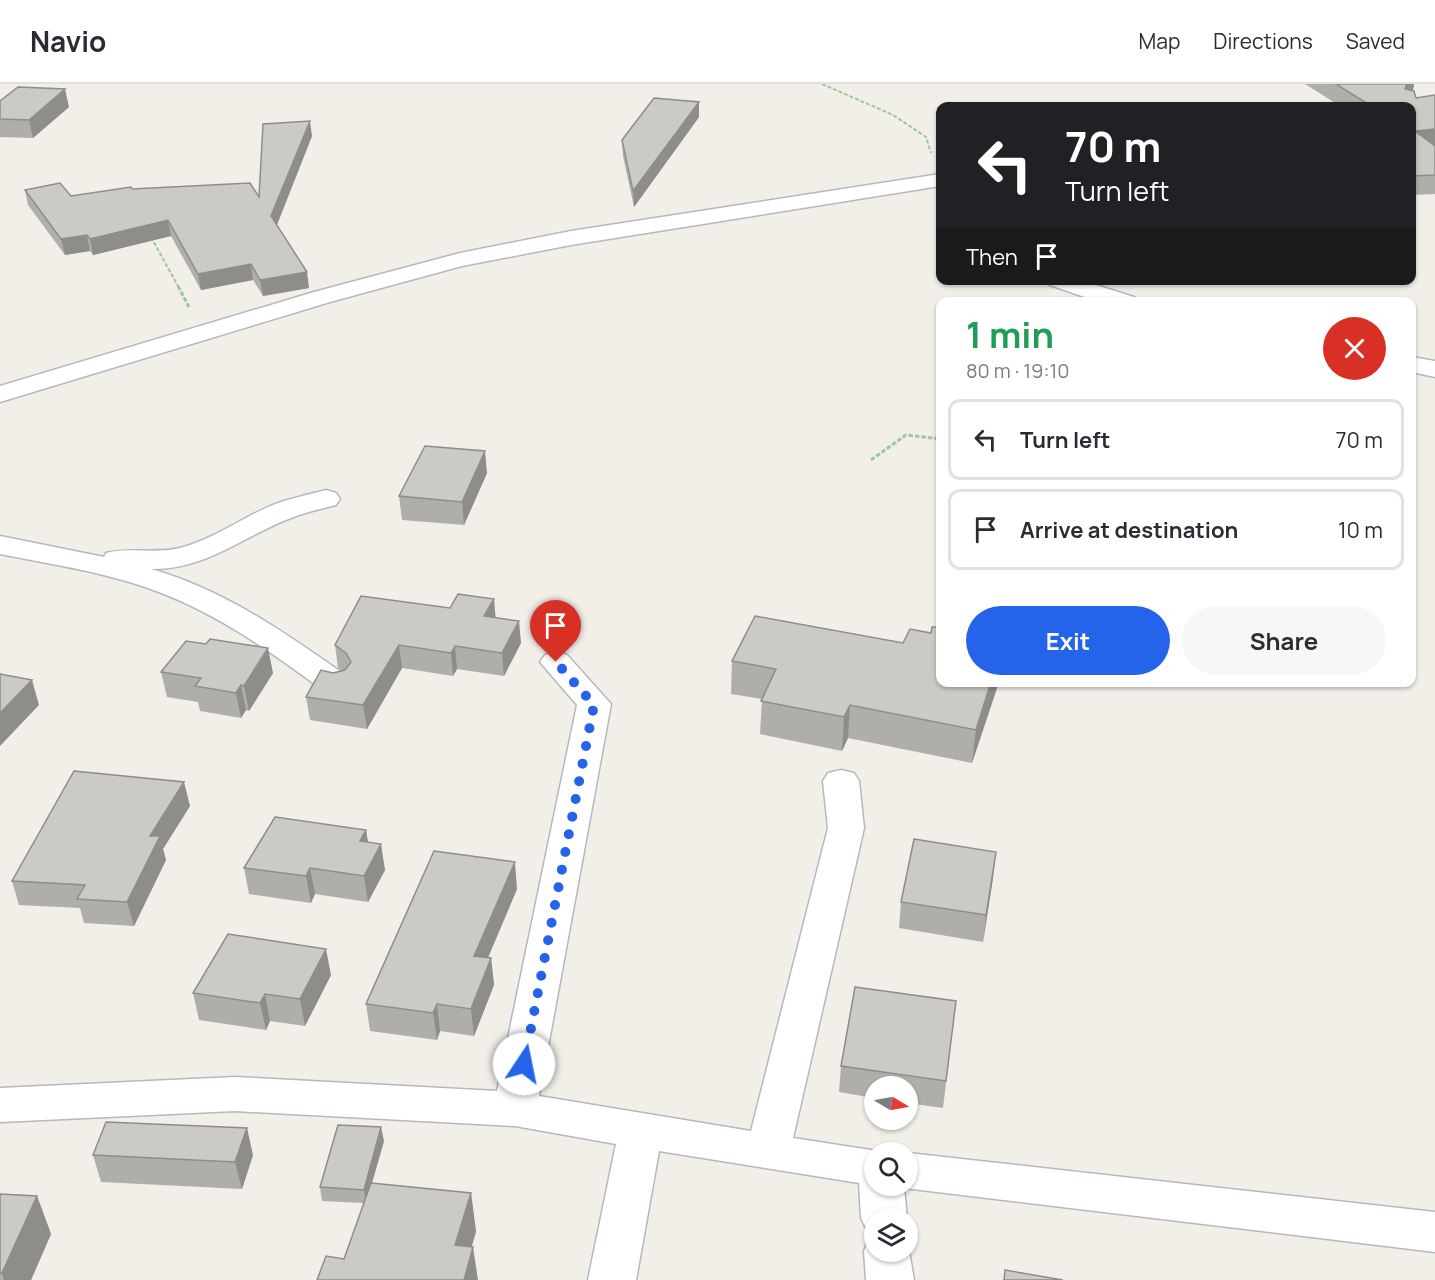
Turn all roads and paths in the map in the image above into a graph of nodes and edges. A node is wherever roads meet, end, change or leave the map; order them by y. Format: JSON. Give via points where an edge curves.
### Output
{"nodes":[{"id":1,"x":822,"y":84,"type":"edge"},
{"id":2,"x":936,"y":188,"type":"edge"},
{"id":3,"x":151,"y":236,"type":"edge"},
{"id":4,"x":1071,"y":285,"type":"edge"},
{"id":5,"x":1109,"y":297,"type":"edge"},
{"id":6,"x":204,"y":333,"type":"junction"},
{"id":7,"x":1416,"y":366,"type":"edge"},
{"id":8,"x":1435,"y":369,"type":"edge"},
{"id":9,"x":0,"y":394,"type":"edge"},
{"id":10,"x":936,"y":439,"type":"edge"},
{"id":11,"x":871,"y":460,"type":"dead end"},
{"id":12,"x":326,"y":499,"type":"dead end"},
{"id":13,"x":0,"y":544,"type":"edge"},
{"id":14,"x":66,"y":558,"type":"junction"},
{"id":15,"x":556,"y":662,"type":"dead end"},
{"id":16,"x":336,"y":684,"type":"edge"},
{"id":17,"x":841,"y":781,"type":"dead end"},
{"id":18,"x":0,"y":1105,"type":"edge"},
{"id":19,"x":515,"y":1109,"type":"junction"},
{"id":20,"x":641,"y":1129,"type":"junction"},
{"id":21,"x":768,"y":1152,"type":"junction"},
{"id":22,"x":864,"y":1166,"type":"edge"},
{"id":23,"x":918,"y":1172,"type":"edge"},
{"id":24,"x":1435,"y":1232,"type":"edge"},
{"id":25,"x":888,"y":1262,"type":"edge"},
{"id":26,"x":612,"y":1280,"type":"edge"},
{"id":27,"x":890,"y":1280,"type":"edge"}],
"edges":[{"from":1,"to":2,"type":"path","via":[[893,115],[926,137]]},
{"from":2,"to":6,"type":"street","via":[[571,238],[460,260]]},
{"from":3,"to":6,"type":"path"},
{"from":4,"to":5,"type":"street"},
{"from":6,"to":9,"type":"street"},
{"from":7,"to":8,"type":"street"},
{"from":10,"to":11,"type":"path","via":[[906,435]]},
{"from":12,"to":14,"type":"street","via":[[280,512],[187,556],[156,560]]},
{"from":13,"to":14,"type":"street"},
{"from":14,"to":16,"type":"street","via":[[143,577],[197,596],[253,626]]},
{"from":15,"to":19,"type":"street","via":[[594,705]]},
{"from":17,"to":21,"type":"street","via":[[846,828]]},
{"from":18,"to":19,"type":"street","via":[[235,1094]]},
{"from":19,"to":20,"type":"street"},
{"from":20,"to":21,"type":"street"},
{"from":20,"to":26,"type":"street"},
{"from":21,"to":22,"type":"street"},
{"from":23,"to":24,"type":"street"},
{"from":25,"to":27,"type":"street"}]}
